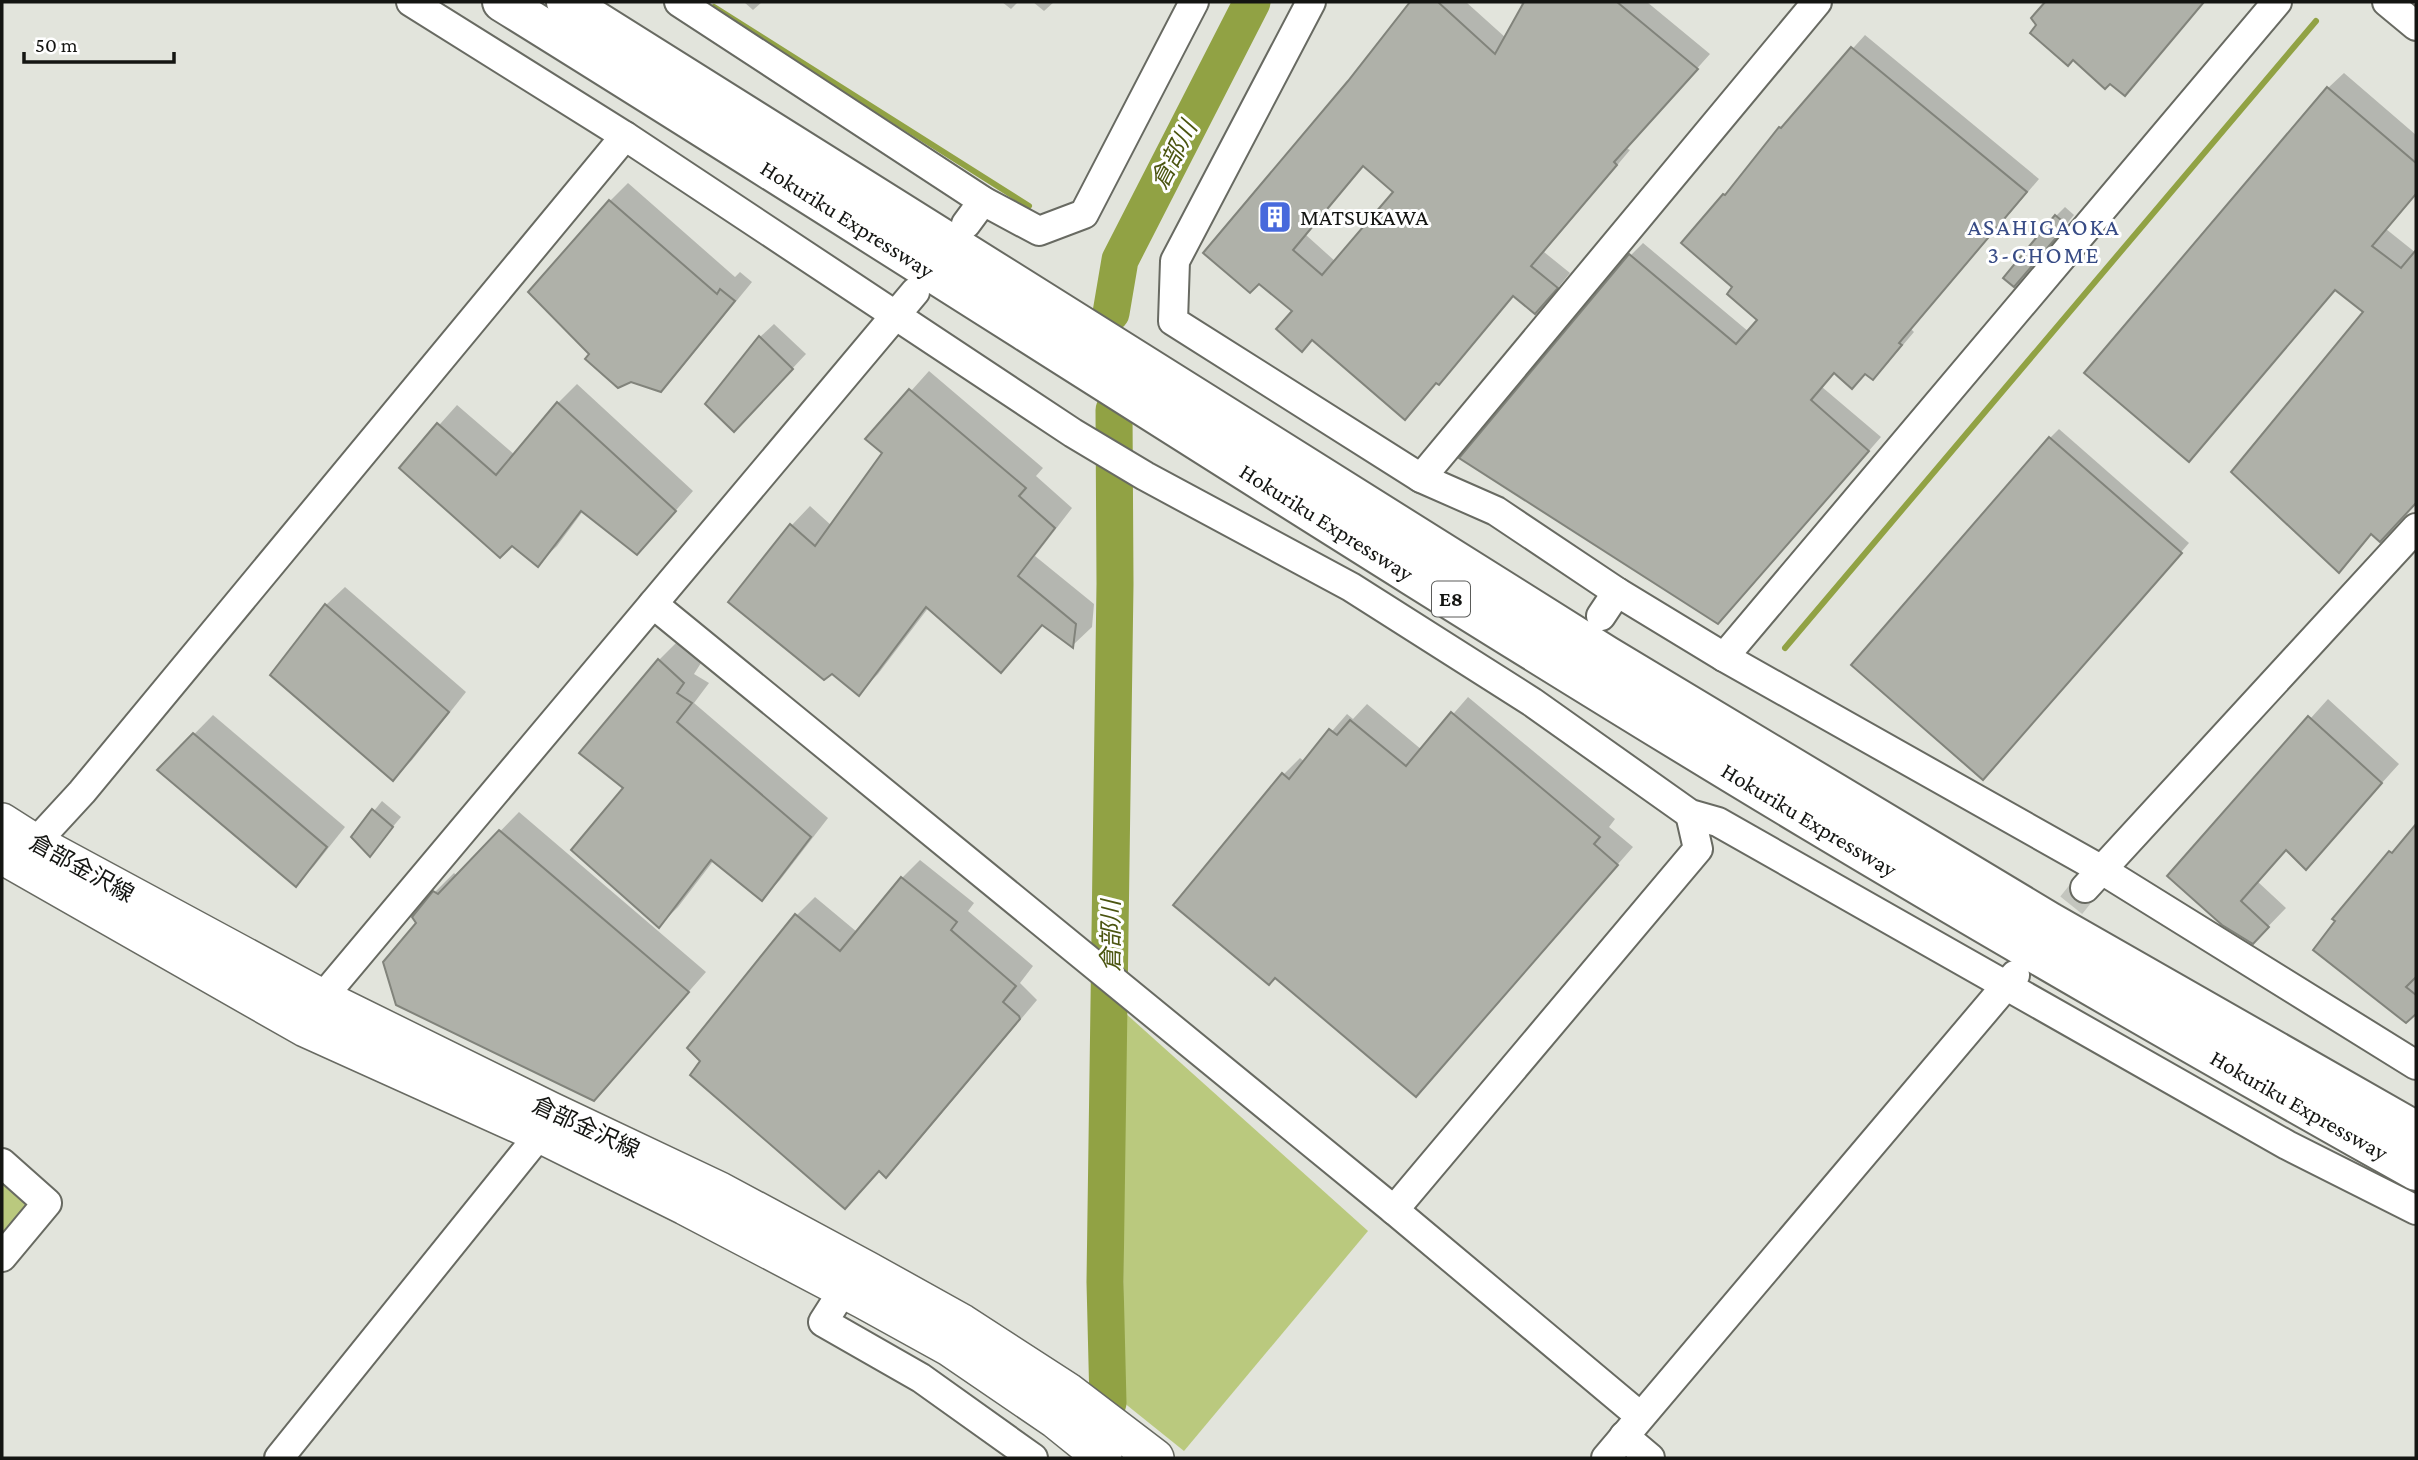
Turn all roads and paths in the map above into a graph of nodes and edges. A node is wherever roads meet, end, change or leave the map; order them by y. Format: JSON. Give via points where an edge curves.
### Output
{"nodes":[{"id":1,"x":411,"y":2,"type":"edge"},
{"id":2,"x":502,"y":2,"type":"edge"},
{"id":3,"x":566,"y":2,"type":"edge"},
{"id":4,"x":679,"y":2,"type":"edge"},
{"id":5,"x":1194,"y":2,"type":"edge"},
{"id":6,"x":1311,"y":2,"type":"edge"},
{"id":7,"x":1817,"y":2,"type":"edge"},
{"id":8,"x":2277,"y":2,"type":"edge"},
{"id":9,"x":2387,"y":2,"type":"edge"},
{"id":10,"x":2416,"y":26,"type":"edge"},
{"id":11,"x":625,"y":136,"type":"junction"},
{"id":12,"x":983,"y":201,"type":"junction"},
{"id":13,"x":966,"y":224,"type":"dead end"},
{"id":14,"x":915,"y":292,"type":"dead end"},
{"id":15,"x":895,"y":315,"type":"junction"},
{"id":16,"x":1421,"y":478,"type":"junction"},
{"id":17,"x":2416,"y":528,"type":"edge"},
{"id":18,"x":1617,"y":592,"type":"junction"},
{"id":19,"x":653,"y":604,"type":"junction"},
{"id":20,"x":1601,"y":616,"type":"dead end"},
{"id":21,"x":1724,"y":657,"type":"junction"},
{"id":22,"x":1549,"y":678,"type":"dead end"},
{"id":23,"x":1532,"y":702,"type":"junction"},
{"id":24,"x":1690,"y":814,"type":"junction"},
{"id":25,"x":2,"y":822,"type":"edge"},
{"id":26,"x":13,"y":860,"type":"edge"},
{"id":27,"x":2093,"y":879,"type":"junction"},
{"id":28,"x":2010,"y":981,"type":"junction"},
{"id":29,"x":313,"y":1013,"type":"junction"},
{"id":30,"x":2416,"y":1065,"type":"edge"},
{"id":31,"x":2416,"y":1131,"type":"edge"},
{"id":32,"x":540,"y":1134,"type":"junction"},
{"id":33,"x":2,"y":1163,"type":"edge"},
{"id":34,"x":2416,"y":1171,"type":"edge"},
{"id":35,"x":1394,"y":1210,"type":"junction"},
{"id":36,"x":2416,"y":1210,"type":"edge"},
{"id":37,"x":2,"y":1257,"type":"edge"},
{"id":38,"x":844,"y":1289,"type":"junction"},
{"id":39,"x":1061,"y":1406,"type":"junction"},
{"id":40,"x":1632,"y":1426,"type":"junction"},
{"id":41,"x":1147,"y":1451,"type":"edge"},
{"id":42,"x":279,"y":1458,"type":"edge"},
{"id":43,"x":1033,"y":1458,"type":"edge"},
{"id":44,"x":1103,"y":1458,"type":"edge"},
{"id":45,"x":1606,"y":1458,"type":"edge"},
{"id":46,"x":1650,"y":1458,"type":"edge"}],
"edges":[{"from":1,"to":11,"type":"street"},
{"from":2,"to":34,"type":"highway","name":"Hokuriku Expressway","number":"E8","via":[[1787,807]]},
{"from":3,"to":31,"type":"highway","name":"Hokuriku Expressway","number":"E8","via":[[1606,655],[2050,922]]},
{"from":4,"to":12,"type":"street"},
{"from":5,"to":12,"type":"street","via":[[1084,214],[1039,231]]},
{"from":6,"to":16,"type":"street","via":[[1175,261],[1172,321]]},
{"from":7,"to":16,"type":"street"},
{"from":8,"to":21,"type":"street"},
{"from":9,"to":10,"type":"street"},
{"from":11,"to":15,"type":"street"},
{"from":11,"to":26,"type":"street","via":[[91,781]]},
{"from":12,"to":13,"type":"street"},
{"from":14,"to":15,"type":"street"},
{"from":15,"to":19,"type":"street"},
{"from":15,"to":23,"type":"street","via":[[1073,433],[1351,587]]},
{"from":16,"to":18,"type":"street","via":[[1496,512]]},
{"from":17,"to":27,"type":"street"},
{"from":18,"to":20,"type":"street"},
{"from":18,"to":21,"type":"street"},
{"from":19,"to":29,"type":"street"},
{"from":19,"to":35,"type":"street"},
{"from":21,"to":27,"type":"street"},
{"from":22,"to":23,"type":"street"},
{"from":23,"to":24,"type":"street"},
{"from":24,"to":28,"type":"street","via":[[1718,822]]},
{"from":24,"to":35,"type":"street","via":[[1698,849]]},
{"from":25,"to":26,"type":"main road","name":"倉部金沢線"},
{"from":26,"to":29,"type":"main road","name":"倉部金沢線"},
{"from":27,"to":30,"type":"street"},
{"from":28,"to":36,"type":"street","via":[[2287,1145]]},
{"from":28,"to":40,"type":"street"},
{"from":29,"to":32,"type":"main road","name":"倉部金沢線"},
{"from":29,"to":39,"type":"main road","name":"倉部金沢線","via":[[551,1111],[720,1191],[962,1323]]},
{"from":32,"to":38,"type":"main road","name":"倉部金沢線"},
{"from":32,"to":42,"type":"street"},
{"from":33,"to":37,"type":"street","via":[[47,1202]]},
{"from":35,"to":40,"type":"street"},
{"from":38,"to":39,"type":"main road","name":"倉部金沢線"},
{"from":38,"to":43,"type":"street","via":[[823,1322],[920,1378]]},
{"from":39,"to":41,"type":"main road","name":"倉部金沢線"},
{"from":39,"to":44,"type":"main road","name":"倉部金沢線"},
{"from":40,"to":45,"type":"street"},
{"from":40,"to":46,"type":"street"}]}
